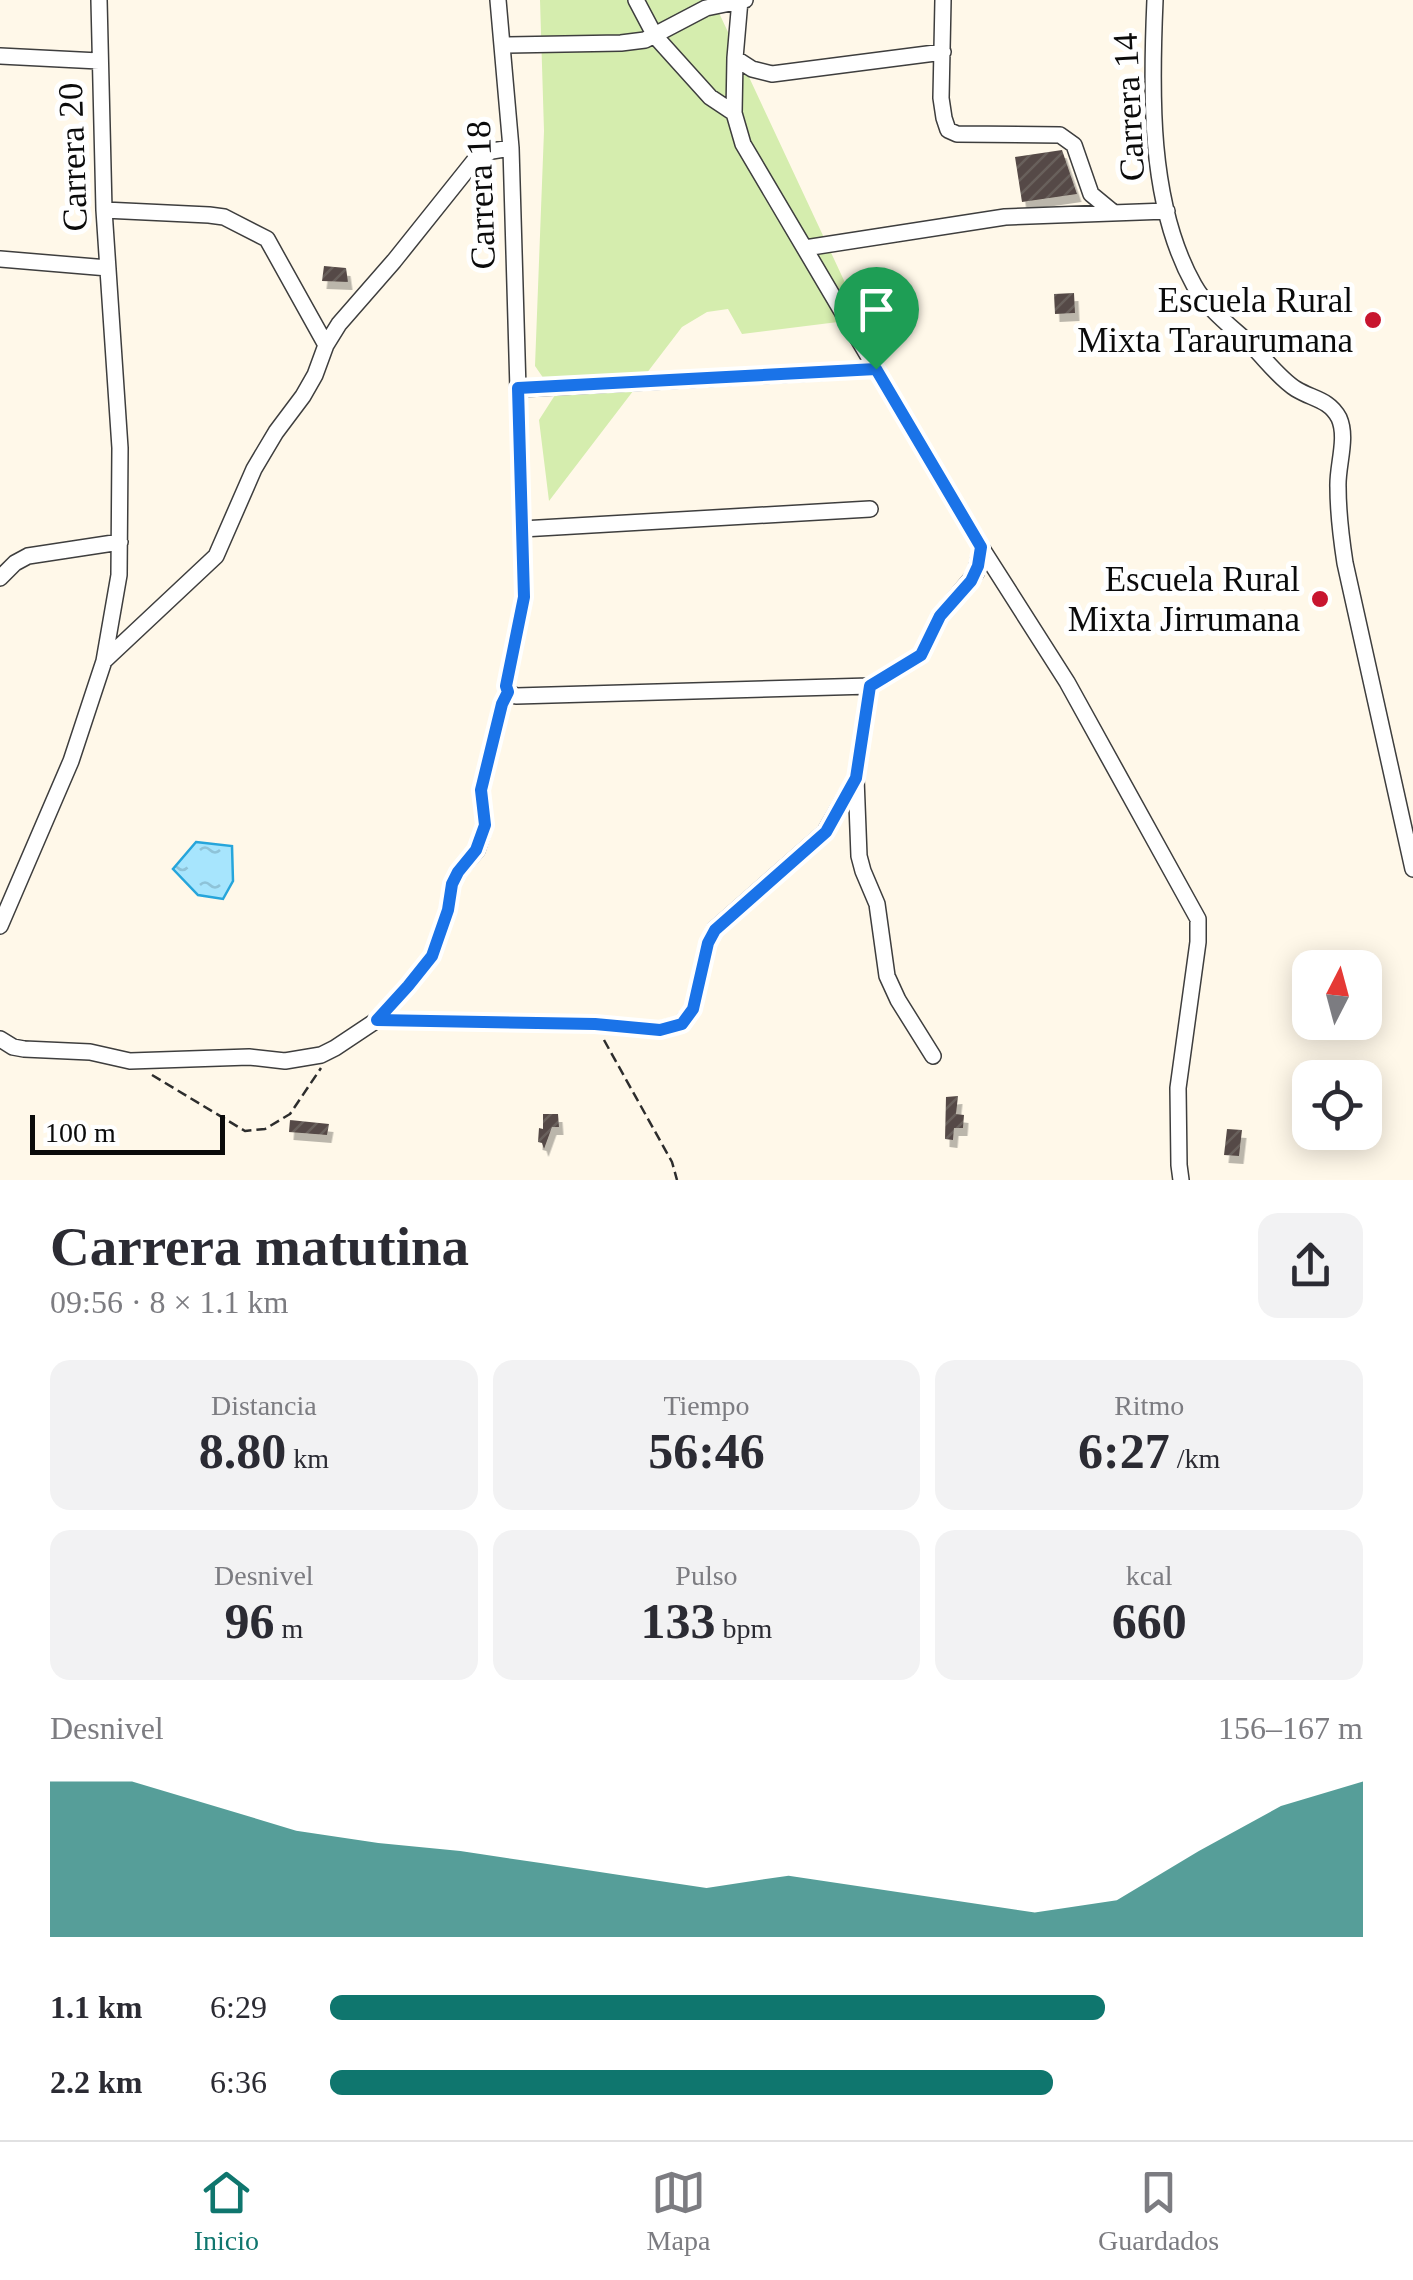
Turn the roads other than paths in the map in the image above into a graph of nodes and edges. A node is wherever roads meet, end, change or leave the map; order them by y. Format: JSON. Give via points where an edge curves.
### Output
{"nodes":[{"id":1,"x":99,"y":0,"type":"edge"},
{"id":2,"x":498,"y":0,"type":"edge"},
{"id":3,"x":636,"y":0,"type":"edge"},
{"id":4,"x":741,"y":0,"type":"edge"},
{"id":5,"x":942,"y":0,"type":"edge"},
{"id":6,"x":1155,"y":0,"type":"edge"},
{"id":7,"x":655,"y":36,"type":"junction"},
{"id":8,"x":503,"y":45,"type":"junction"},
{"id":9,"x":943,"y":52,"type":"junction"},
{"id":10,"x":0,"y":56,"type":"edge"},
{"id":11,"x":735,"y":58,"type":"junction"},
{"id":12,"x":99,"y":61,"type":"junction"},
{"id":13,"x":734,"y":114,"type":"junction"},
{"id":14,"x":510,"y":148,"type":"junction"},
{"id":15,"x":104,"y":210,"type":"junction"},
{"id":16,"x":1167,"y":211,"type":"junction"},
{"id":17,"x":1114,"y":213,"type":"junction"},
{"id":18,"x":805,"y":248,"type":"junction"},
{"id":19,"x":0,"y":260,"type":"edge"},
{"id":20,"x":108,"y":268,"type":"junction"},
{"id":21,"x":326,"y":345,"type":"junction"},
{"id":22,"x":876,"y":369,"type":"junction"},
{"id":23,"x":518,"y":388,"type":"junction"},
{"id":24,"x":870,"y":509,"type":"dead end"},
{"id":25,"x":522,"y":530,"type":"junction"},
{"id":26,"x":120,"y":542,"type":"junction"},
{"id":27,"x":981,"y":547,"type":"junction"},
{"id":28,"x":0,"y":578,"type":"edge"},
{"id":29,"x":104,"y":661,"type":"junction"},
{"id":30,"x":870,"y":686,"type":"junction"},
{"id":31,"x":508,"y":692,"type":"junction"},
{"id":32,"x":856,"y":778,"type":"junction"},
{"id":33,"x":1413,"y":868,"type":"edge"},
{"id":34,"x":0,"y":926,"type":"edge"},
{"id":35,"x":377,"y":1020,"type":"junction"},
{"id":36,"x":0,"y":1039,"type":"edge"},
{"id":37,"x":932,"y":1056,"type":"dead end"},
{"id":38,"x":1181,"y":1180,"type":"edge"}],
"edges":[{"from":1,"to":12,"type":"street","name":"Carrera 20"},
{"from":2,"to":8,"type":"street","name":"Carrera 18"},
{"from":3,"to":7,"type":"street"},
{"from":4,"to":7,"type":"street","via":[[706,8]]},
{"from":4,"to":11,"type":"street"},
{"from":5,"to":9,"type":"street"},
{"from":6,"to":16,"type":"street","name":"Carrera 14","via":[[1155,139]]},
{"from":7,"to":8,"type":"street"},
{"from":7,"to":13,"type":"street"},
{"from":8,"to":14,"type":"street","name":"Carrera 18"},
{"from":9,"to":11,"type":"street","via":[[772,74]]},
{"from":9,"to":17,"type":"street","via":[[948,130],[1060,135],[1074,146],[1091,194]]},
{"from":10,"to":12,"type":"street"},
{"from":11,"to":13,"type":"street"},
{"from":12,"to":15,"type":"street","name":"Carrera 20"},
{"from":13,"to":18,"type":"street","via":[[743,144]]},
{"from":14,"to":21,"type":"street","via":[[474,161]]},
{"from":14,"to":23,"type":"street","name":"Carrera 18"},
{"from":15,"to":20,"type":"street","name":"Carrera 20"},
{"from":15,"to":21,"type":"street","via":[[224,217],[267,238]]},
{"from":16,"to":17,"type":"street"},
{"from":16,"to":33,"type":"street","name":"Carrera 14","via":[[1204,300],[1295,388],[1338,416],[1345,563]]},
{"from":17,"to":18,"type":"street","via":[[1005,217]]},
{"from":18,"to":22,"type":"street"},
{"from":19,"to":20,"type":"street"},
{"from":20,"to":26,"type":"street","name":"Carrera 20"},
{"from":21,"to":29,"type":"street","via":[[315,375],[254,469],[216,556]]},
{"from":22,"to":23,"type":"street"},
{"from":22,"to":27,"type":"street"},
{"from":23,"to":25,"type":"street","name":"Carrera 18"},
{"from":24,"to":25,"type":"street"},
{"from":25,"to":31,"type":"street","name":"Carrera 18","via":[[524,597]]},
{"from":26,"to":28,"type":"street","via":[[28,556]]},
{"from":26,"to":29,"type":"street","name":"Carrera 20"},
{"from":27,"to":30,"type":"street","via":[[971,581],[940,616],[921,655]]},
{"from":27,"to":38,"type":"street","via":[[1067,682],[1198,919],[1178,1088]]},
{"from":29,"to":34,"type":"street","name":"Carrera 20","via":[[72,761]]},
{"from":30,"to":31,"type":"street"},
{"from":30,"to":32,"type":"street"},
{"from":31,"to":35,"type":"street","name":"Carrera 18","via":[[485,769],[485,825],[476,850],[452,884],[432,956]]},
{"from":32,"to":35,"type":"street","via":[[826,832],[715,930],[693,1009],[682,1024],[660,1030]]},
{"from":32,"to":37,"type":"street","via":[[859,856],[877,904],[887,976]]},
{"from":35,"to":36,"type":"street","name":"Carrera 18","via":[[321,1055],[285,1061],[130,1062],[90,1052],[24,1050]]}]}
